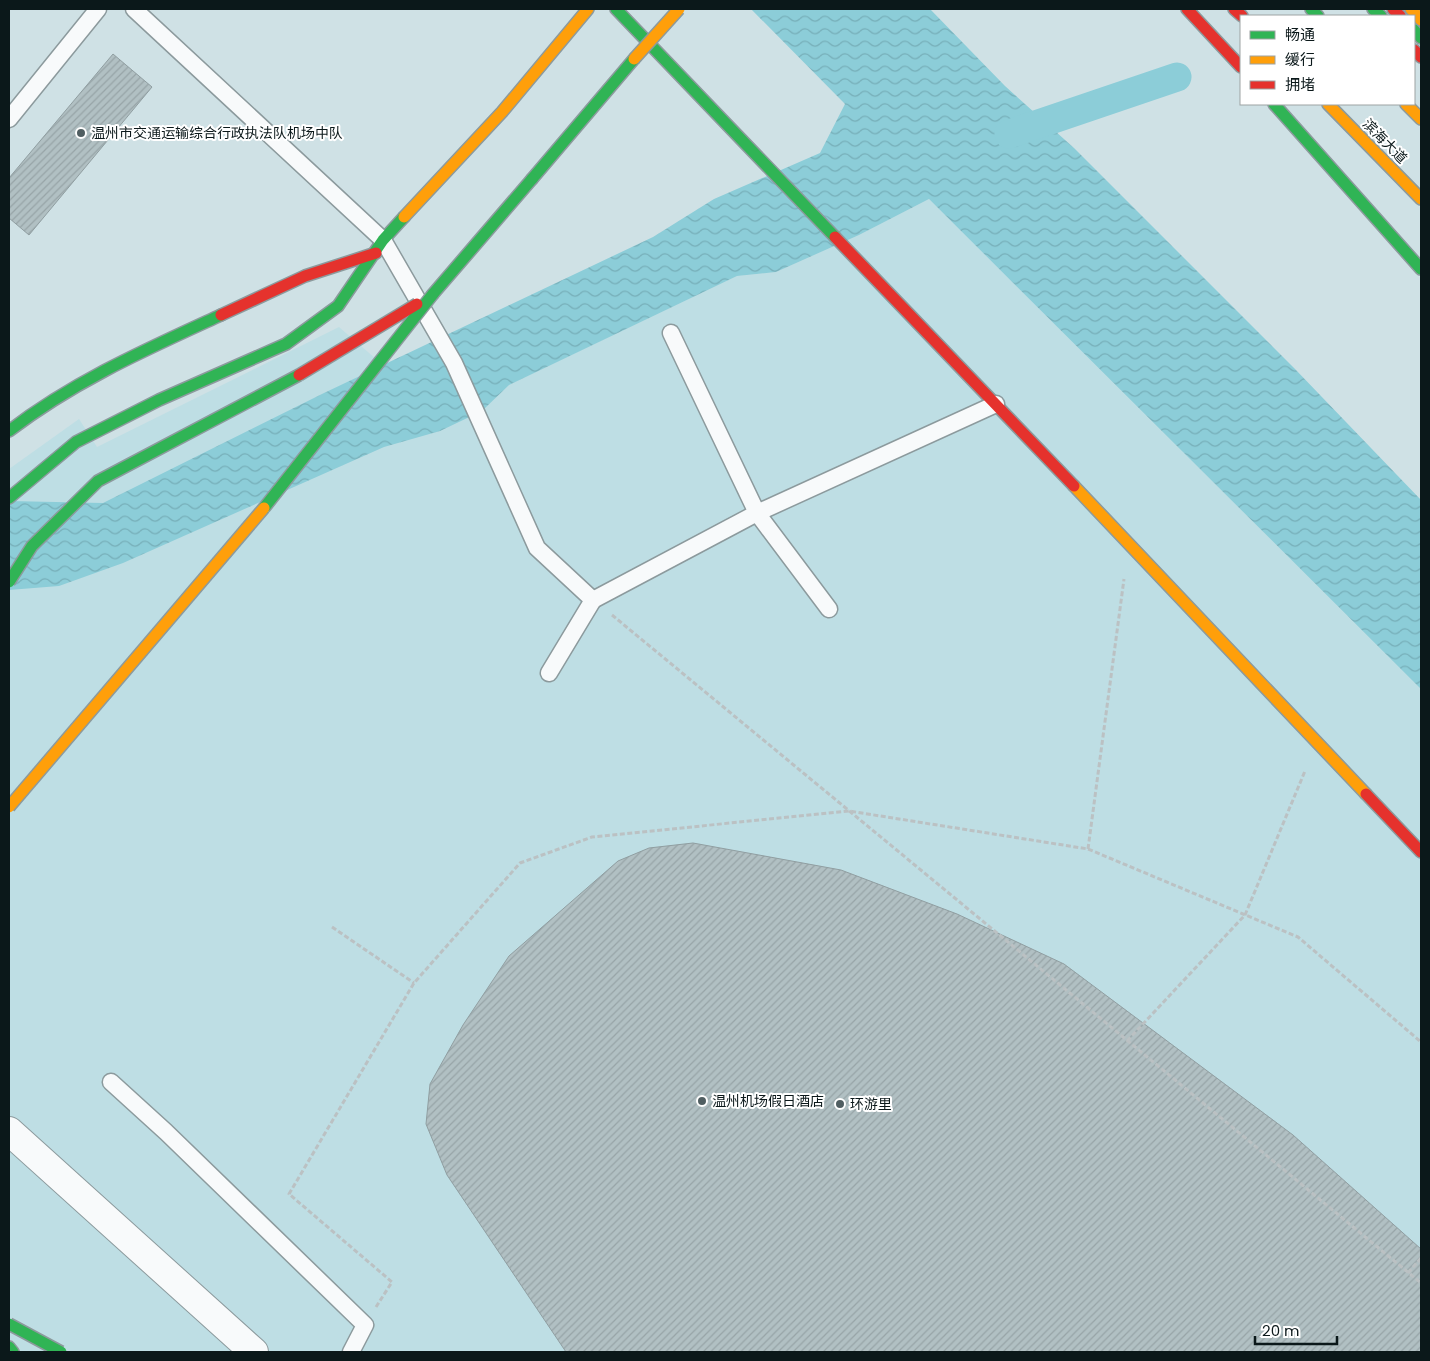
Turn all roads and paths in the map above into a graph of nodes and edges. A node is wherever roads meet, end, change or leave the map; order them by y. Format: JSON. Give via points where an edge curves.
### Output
{"nodes":[{"id":1,"x":98,"y":9,"type":"edge"},
{"id":2,"x":134,"y":9,"type":"edge"},
{"id":3,"x":588,"y":9,"type":"edge"},
{"id":4,"x":616,"y":9,"type":"edge"},
{"id":5,"x":662,"y":9,"type":"edge"},
{"id":6,"x":679,"y":9,"type":"edge"},
{"id":7,"x":1186,"y":9,"type":"edge"},
{"id":8,"x":1411,"y":9,"type":"edge"},
{"id":9,"x":1421,"y":20,"type":"edge"},
{"id":10,"x":634,"y":60,"type":"junction"},
{"id":11,"x":1240,"y":66,"type":"edge"},
{"id":12,"x":1275,"y":105,"type":"edge"},
{"id":13,"x":1329,"y":105,"type":"edge"},
{"id":14,"x":1407,"y":105,"type":"edge"},
{"id":15,"x":9,"y":119,"type":"edge"},
{"id":16,"x":1421,"y":119,"type":"edge"},
{"id":17,"x":1421,"y":198,"type":"edge"},
{"id":18,"x":379,"y":247,"type":"junction"},
{"id":19,"x":1421,"y":269,"type":"edge"},
{"id":20,"x":433,"y":294,"type":"junction"},
{"id":21,"x":671,"y":333,"type":"dead end"},
{"id":22,"x":996,"y":404,"type":"junction"},
{"id":23,"x":9,"y":431,"type":"edge"},
{"id":24,"x":9,"y":498,"type":"edge"},
{"id":25,"x":757,"y":513,"type":"junction"},
{"id":26,"x":1129,"y":544,"type":"junction"},
{"id":27,"x":9,"y":582,"type":"edge"},
{"id":28,"x":593,"y":600,"type":"junction"},
{"id":29,"x":829,"y":609,"type":"dead end"},
{"id":30,"x":549,"y":673,"type":"dead end"},
{"id":31,"x":1317,"y":742,"type":"junction"},
{"id":32,"x":9,"y":807,"type":"edge"},
{"id":33,"x":849,"y":811,"type":"junction"},
{"id":34,"x":1088,"y":849,"type":"junction"},
{"id":35,"x":1421,"y":852,"type":"edge"},
{"id":36,"x":1245,"y":915,"type":"junction"},
{"id":37,"x":332,"y":927,"type":"dead end"},
{"id":38,"x":414,"y":984,"type":"junction"},
{"id":39,"x":1127,"y":1040,"type":"junction"},
{"id":40,"x":1421,"y":1042,"type":"edge"},
{"id":41,"x":111,"y":1082,"type":"dead end"},
{"id":42,"x":9,"y":1131,"type":"edge"},
{"id":43,"x":1421,"y":1258,"type":"edge"},
{"id":44,"x":1408,"y":1273,"type":"junction"},
{"id":45,"x":1421,"y":1283,"type":"edge"},
{"id":46,"x":11,"y":1312,"type":"dead end"},
{"id":47,"x":9,"y":1324,"type":"edge"},
{"id":48,"x":365,"y":1325,"type":"junction"},
{"id":49,"x":9,"y":1347,"type":"edge"},
{"id":50,"x":13,"y":1352,"type":"edge"},
{"id":51,"x":59,"y":1352,"type":"edge"},
{"id":52,"x":254,"y":1352,"type":"edge"},
{"id":53,"x":351,"y":1352,"type":"edge"}],
"edges":[{"from":1,"to":15,"type":"lane"},
{"from":2,"to":18,"type":"lane"},
{"from":3,"to":18,"type":"main road","via":[[502,112]]},
{"from":4,"to":22,"type":"main road"},
{"from":5,"to":10,"type":"main road","bridge":true},
{"from":6,"to":10,"type":"main road","bridge":true},
{"from":7,"to":11,"type":"main road"},
{"from":8,"to":9,"type":"main road"},
{"from":10,"to":20,"type":"main road"},
{"from":12,"to":19,"type":"main road"},
{"from":13,"to":17,"type":"main road","name":"滨海大道"},
{"from":14,"to":16,"type":"main road"},
{"from":18,"to":23,"type":"main road","via":[[305,276],[111,366],[43,404]]},
{"from":18,"to":24,"type":"main road","via":[[338,306],[286,344],[159,400],[76,442]]},
{"from":18,"to":28,"type":"lane","via":[[454,363],[538,548]]},
{"from":20,"to":27,"type":"main road","bridge":true,"via":[[324,362],[98,481],[32,546]]},
{"from":20,"to":32,"type":"main road","bridge":true,"via":[[252,523]]},
{"from":21,"to":25,"type":"lane"},
{"from":22,"to":25,"type":"lane"},
{"from":22,"to":26,"type":"main road"},
{"from":25,"to":28,"type":"lane"},
{"from":25,"to":29,"type":"lane"},
{"from":26,"to":31,"type":"main road"},
{"from":26,"to":34,"type":"path"},
{"from":28,"to":30,"type":"lane"},
{"from":28,"to":33,"type":"path"},
{"from":31,"to":35,"type":"main road"},
{"from":31,"to":36,"type":"path"},
{"from":33,"to":34,"type":"path"},
{"from":33,"to":38,"type":"path","via":[[592,837],[520,863]]},
{"from":33,"to":39,"type":"path"},
{"from":34,"to":36,"type":"path"},
{"from":36,"to":39,"type":"path"},
{"from":36,"to":40,"type":"path","via":[[1298,937]]},
{"from":37,"to":38,"type":"path"},
{"from":38,"to":48,"type":"path","via":[[289,1194],[392,1282]]},
{"from":39,"to":44,"type":"path"},
{"from":41,"to":48,"type":"lane"},
{"from":42,"to":52,"type":"street"},
{"from":43,"to":44,"type":"path"},
{"from":44,"to":45,"type":"path"},
{"from":46,"to":51,"type":"main road"},
{"from":47,"to":51,"type":"main road","bridge":true},
{"from":48,"to":53,"type":"lane"},
{"from":49,"to":50,"type":"main road"}]}
